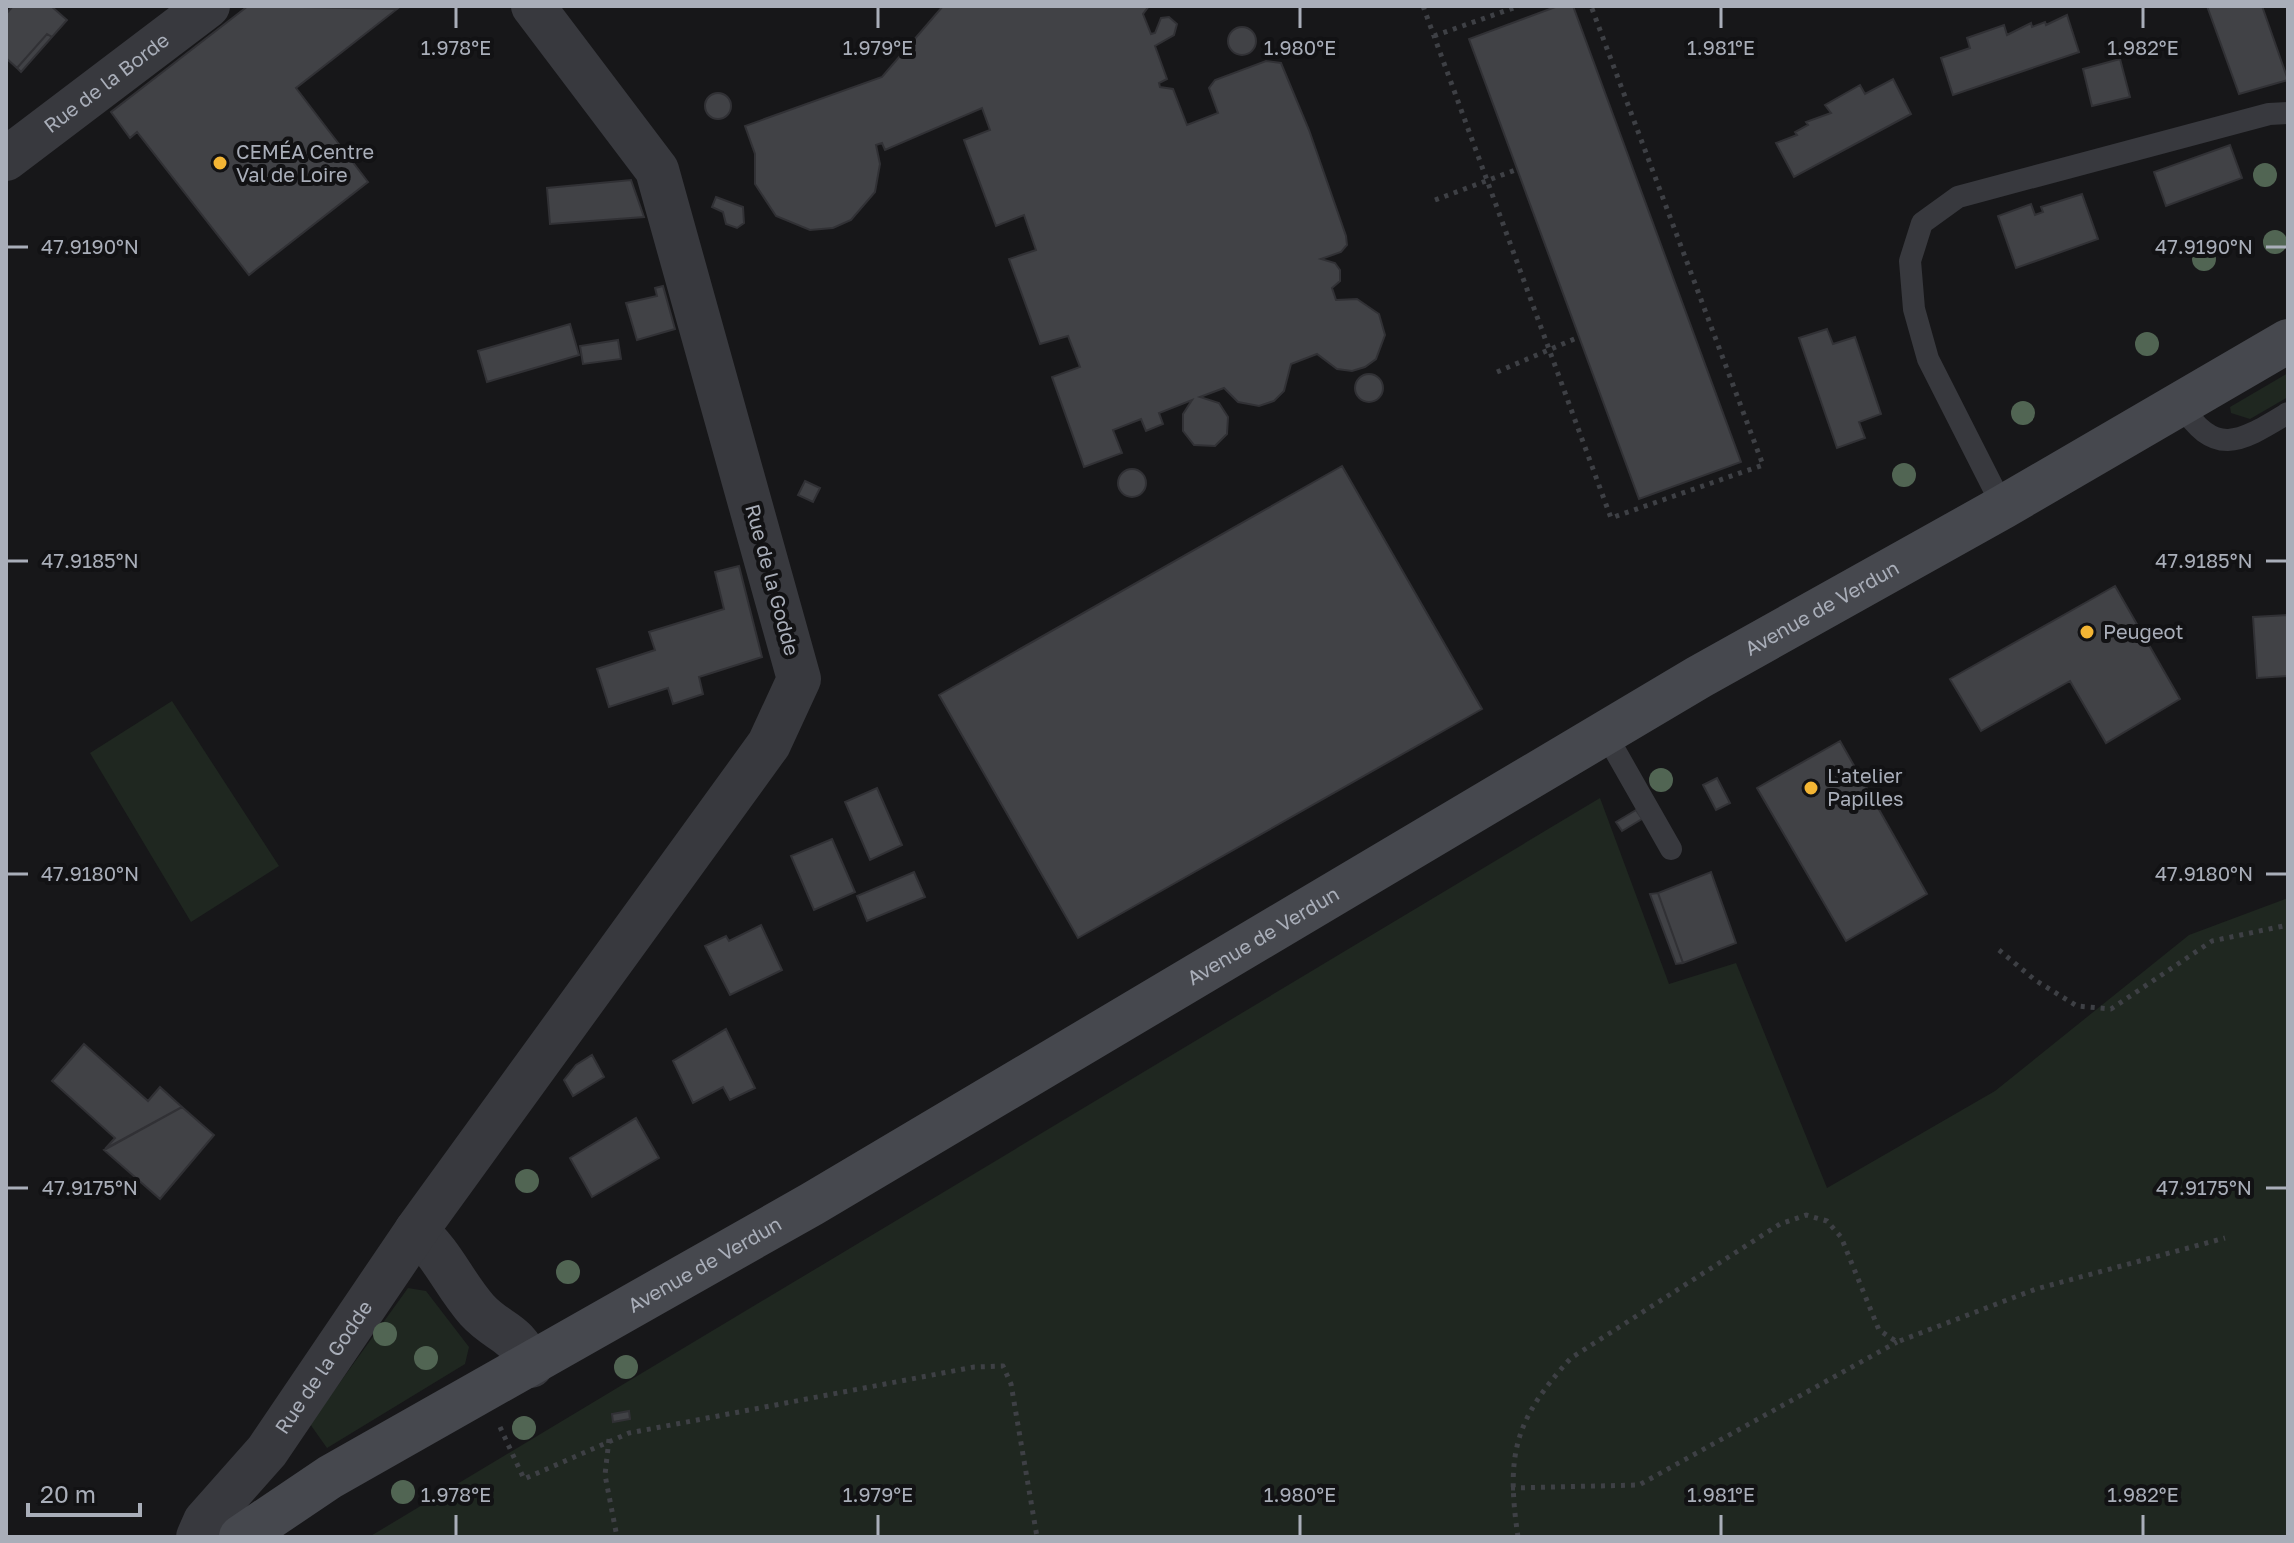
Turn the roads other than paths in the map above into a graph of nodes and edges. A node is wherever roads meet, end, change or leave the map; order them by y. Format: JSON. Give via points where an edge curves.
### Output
{"nodes":[{"id":1,"x":208,"y":6,"type":"edge"},
{"id":2,"x":533,"y":6,"type":"edge"},
{"id":3,"x":2288,"y":113,"type":"edge"},
{"id":4,"x":6,"y":159,"type":"edge"},
{"id":5,"x":2288,"y":341,"type":"edge"},
{"id":6,"x":2180,"y":403,"type":"junction"},
{"id":7,"x":2288,"y":413,"type":"edge"},
{"id":8,"x":2003,"y":507,"type":"junction"},
{"id":9,"x":1605,"y":733,"type":"junction"},
{"id":10,"x":1671,"y":849,"type":"dead end"},
{"id":11,"x":416,"y":1231,"type":"junction"},
{"id":12,"x":531,"y":1366,"type":"junction"},
{"id":13,"x":198,"y":1537,"type":"edge"},
{"id":14,"x":241,"y":1537,"type":"edge"}],
"edges":[{"from":1,"to":4,"type":"street","name":"Rue de la Borde"},
{"from":2,"to":11,"type":"street","name":"Rue de la Godde","via":[[657,170],[799,679],[769,744]]},
{"from":3,"to":8,"type":"lane","via":[[1958,197],[1922,223],[1910,261],[1914,309],[1928,359]]},
{"from":5,"to":6,"type":"main road","name":"Avenue de Verdun"},
{"from":6,"to":7,"type":"lane","via":[[2194,425],[2223,441],[2242,441]]},
{"from":6,"to":8,"type":"main road","name":"Avenue de Verdun"},
{"from":8,"to":9,"type":"main road","name":"Avenue de Verdun"},
{"from":9,"to":10,"type":"lane"},
{"from":9,"to":12,"type":"main road","name":"Avenue de Verdun"},
{"from":11,"to":12,"type":"street","via":[[436,1248],[477,1310],[521,1343]]},
{"from":11,"to":13,"type":"street","name":"Rue de la Godde","via":[[267,1451],[205,1521]]},
{"from":12,"to":14,"type":"main road","name":"Avenue de Verdun","via":[[330,1477]]}]}
